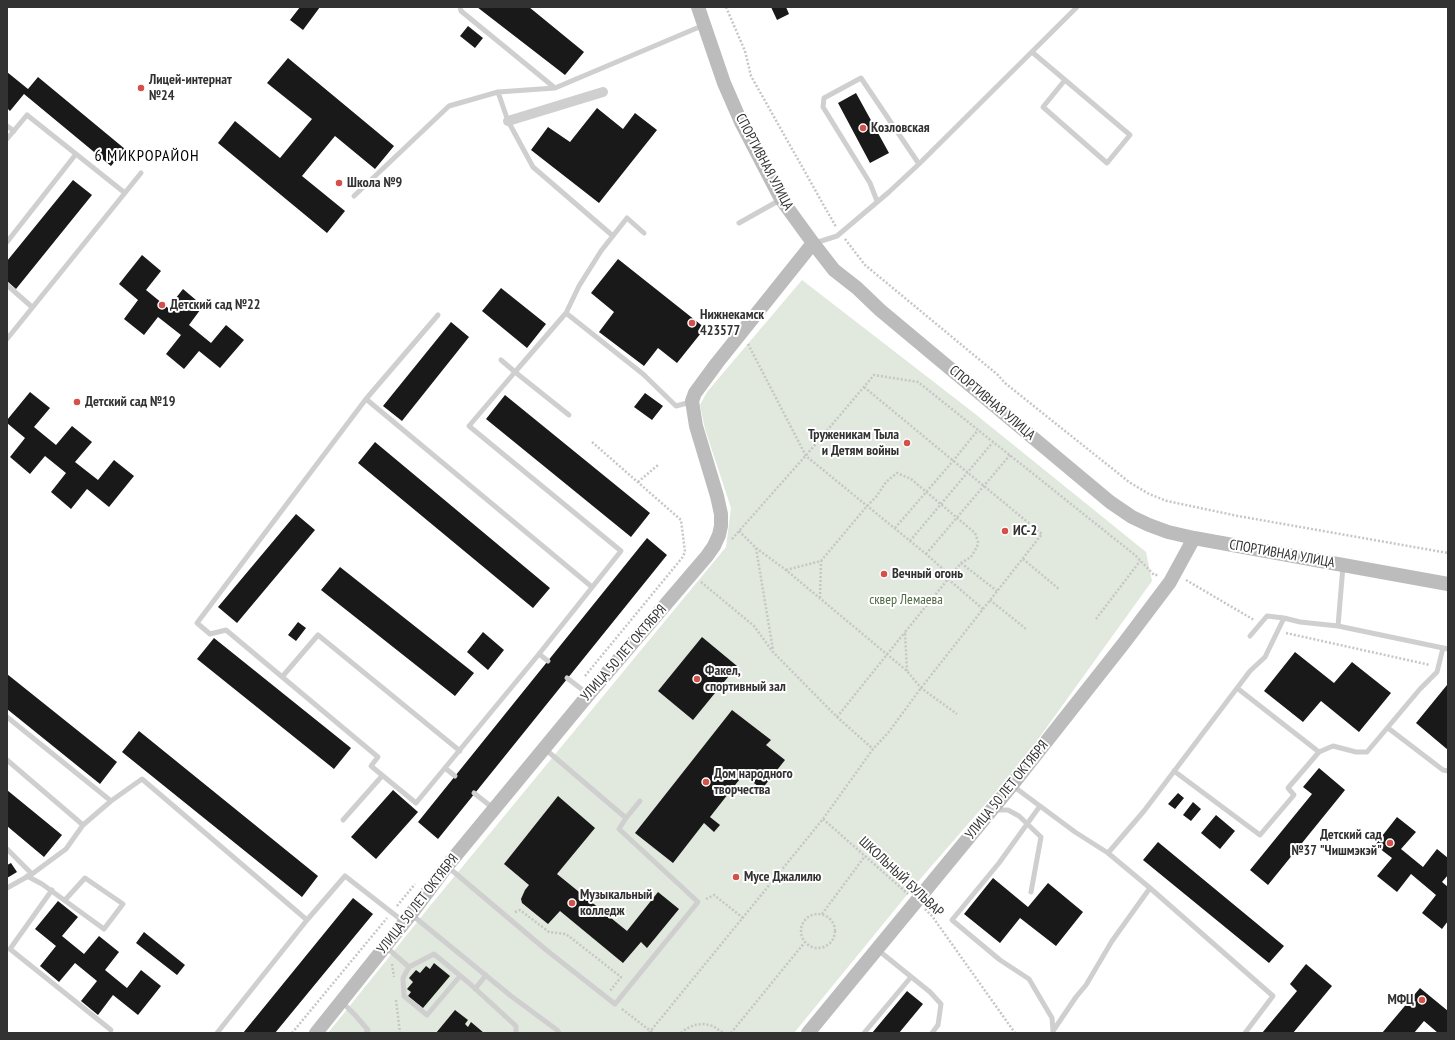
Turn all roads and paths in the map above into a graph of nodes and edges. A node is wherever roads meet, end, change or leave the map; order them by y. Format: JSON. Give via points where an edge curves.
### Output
{"nodes":[{"id":1,"x":460,"y":7,"type":"edge"},
{"id":2,"x":698,"y":7,"type":"edge"},
{"id":3,"x":726,"y":7,"type":"edge"},
{"id":4,"x":1077,"y":7,"type":"edge"},
{"id":5,"x":705,"y":25,"type":"junction"},
{"id":6,"x":1032,"y":52,"type":"junction"},
{"id":7,"x":1065,"y":80,"type":"junction"},
{"id":8,"x":555,"y":88,"type":"junction"},
{"id":9,"x":498,"y":92,"type":"junction"},
{"id":10,"x":603,"y":92,"type":"dead end"},
{"id":11,"x":508,"y":121,"type":"junction"},
{"id":12,"x":7,"y":126,"type":"edge"},
{"id":13,"x":14,"y":131,"type":"junction"},
{"id":14,"x":7,"y":139,"type":"edge"},
{"id":15,"x":76,"y":154,"type":"junction"},
{"id":16,"x":919,"y":164,"type":"junction"},
{"id":17,"x":141,"y":173,"type":"dead end"},
{"id":18,"x":125,"y":193,"type":"junction"},
{"id":19,"x":354,"y":196,"type":"dead end"},
{"id":20,"x":781,"y":200,"type":"junction"},
{"id":21,"x":877,"y":201,"type":"junction"},
{"id":22,"x":739,"y":223,"type":"dead end"},
{"id":23,"x":644,"y":233,"type":"dead end"},
{"id":24,"x":840,"y":233,"type":"junction"},
{"id":25,"x":613,"y":236,"type":"junction"},
{"id":26,"x":7,"y":242,"type":"edge"},
{"id":27,"x":812,"y":243,"type":"junction"},
{"id":28,"x":7,"y":285,"type":"edge"},
{"id":29,"x":32,"y":307,"type":"junction"},
{"id":30,"x":566,"y":313,"type":"junction"},
{"id":31,"x":438,"y":315,"type":"dead end"},
{"id":32,"x":7,"y":339,"type":"edge"},
{"id":33,"x":746,"y":340,"type":"dead end"},
{"id":34,"x":501,"y":360,"type":"dead end"},
{"id":35,"x":515,"y":372,"type":"junction"},
{"id":36,"x":864,"y":387,"type":"junction"},
{"id":37,"x":366,"y":399,"type":"junction"},
{"id":38,"x":692,"y":401,"type":"junction"},
{"id":39,"x":569,"y":415,"type":"dead end"},
{"id":40,"x":978,"y":430,"type":"junction"},
{"id":41,"x":592,"y":442,"type":"dead end"},
{"id":42,"x":993,"y":442,"type":"junction"},
{"id":43,"x":1010,"y":455,"type":"junction"},
{"id":44,"x":806,"y":456,"type":"junction"},
{"id":45,"x":953,"y":461,"type":"junction"},
{"id":46,"x":658,"y":465,"type":"dead end"},
{"id":47,"x":968,"y":473,"type":"junction"},
{"id":48,"x":638,"y":482,"type":"junction"},
{"id":49,"x":984,"y":486,"type":"junction"},
{"id":50,"x":926,"y":492,"type":"junction"},
{"id":51,"x":941,"y":505,"type":"junction"},
{"id":52,"x":867,"y":506,"type":"junction"},
{"id":53,"x":956,"y":517,"type":"junction"},
{"id":54,"x":895,"y":528,"type":"junction"},
{"id":55,"x":739,"y":531,"type":"junction"},
{"id":56,"x":1194,"y":538,"type":"junction"},
{"id":57,"x":910,"y":541,"type":"junction"},
{"id":58,"x":729,"y":543,"type":"dead end"},
{"id":59,"x":756,"y":548,"type":"junction"},
{"id":60,"x":1448,"y":553,"type":"edge"},
{"id":61,"x":926,"y":554,"type":"junction"},
{"id":62,"x":1022,"y":559,"type":"junction"},
{"id":63,"x":821,"y":561,"type":"junction"},
{"id":64,"x":1140,"y":561,"type":"junction"},
{"id":65,"x":679,"y":562,"type":"junction"},
{"id":66,"x":961,"y":563,"type":"junction"},
{"id":67,"x":1343,"y":565,"type":"junction"},
{"id":68,"x":786,"y":570,"type":"junction"},
{"id":69,"x":692,"y":574,"type":"junction"},
{"id":70,"x":1174,"y":574,"type":"junction"},
{"id":71,"x":951,"y":576,"type":"junction"},
{"id":72,"x":948,"y":579,"type":"junction"},
{"id":73,"x":1448,"y":584,"type":"edge"},
{"id":74,"x":592,"y":587,"type":"junction"},
{"id":75,"x":1059,"y":589,"type":"dead end"},
{"id":76,"x":997,"y":591,"type":"junction"},
{"id":77,"x":820,"y":599,"type":"junction"},
{"id":78,"x":990,"y":600,"type":"junction"},
{"id":79,"x":983,"y":609,"type":"junction"},
{"id":80,"x":1284,"y":618,"type":"junction"},
{"id":81,"x":1096,"y":619,"type":"dead end"},
{"id":82,"x":1338,"y":626,"type":"junction"},
{"id":83,"x":1026,"y":629,"type":"dead end"},
{"id":84,"x":906,"y":632,"type":"junction"},
{"id":85,"x":1250,"y":636,"type":"dead end"},
{"id":86,"x":1446,"y":649,"type":"edge"},
{"id":87,"x":773,"y":652,"type":"junction"},
{"id":88,"x":539,"y":654,"type":"junction"},
{"id":89,"x":888,"y":655,"type":"junction"},
{"id":90,"x":548,"y":661,"type":"dead end"},
{"id":91,"x":907,"y":671,"type":"junction"},
{"id":92,"x":282,"y":677,"type":"junction"},
{"id":93,"x":567,"y":678,"type":"dead end"},
{"id":94,"x":580,"y":682,"type":"dead end"},
{"id":95,"x":921,"y":688,"type":"junction"},
{"id":96,"x":1237,"y":688,"type":"junction"},
{"id":97,"x":589,"y":694,"type":"junction"},
{"id":98,"x":957,"y":714,"type":"dead end"},
{"id":99,"x":7,"y":717,"type":"edge"},
{"id":100,"x":837,"y":717,"type":"junction"},
{"id":101,"x":1388,"y":728,"type":"junction"},
{"id":102,"x":544,"y":748,"type":"junction"},
{"id":103,"x":874,"y":748,"type":"junction"},
{"id":104,"x":460,"y":751,"type":"junction"},
{"id":105,"x":1319,"y":752,"type":"junction"},
{"id":106,"x":7,"y":760,"type":"edge"},
{"id":107,"x":445,"y":768,"type":"junction"},
{"id":108,"x":1174,"y":771,"type":"junction"},
{"id":109,"x":1448,"y":771,"type":"edge"},
{"id":110,"x":382,"y":776,"type":"junction"},
{"id":111,"x":454,"y":776,"type":"dead end"},
{"id":112,"x":1012,"y":785,"type":"junction"},
{"id":113,"x":474,"y":793,"type":"dead end"},
{"id":114,"x":111,"y":801,"type":"junction"},
{"id":115,"x":640,"y":801,"type":"dead end"},
{"id":116,"x":1040,"y":806,"type":"junction"},
{"id":117,"x":494,"y":809,"type":"junction"},
{"id":118,"x":992,"y":810,"type":"junction"},
{"id":119,"x":626,"y":818,"type":"junction"},
{"id":120,"x":823,"y":819,"type":"junction"},
{"id":121,"x":343,"y":820,"type":"dead end"},
{"id":122,"x":1027,"y":824,"type":"junction"},
{"id":123,"x":83,"y":825,"type":"junction"},
{"id":124,"x":7,"y":849,"type":"edge"},
{"id":125,"x":1108,"y":853,"type":"junction"},
{"id":126,"x":865,"y":856,"type":"junction"},
{"id":127,"x":447,"y":866,"type":"junction"},
{"id":128,"x":30,"y":875,"type":"junction"},
{"id":129,"x":416,"y":883,"type":"dead end"},
{"id":130,"x":7,"y":888,"type":"edge"},
{"id":131,"x":1150,"y":888,"type":"junction"},
{"id":132,"x":52,"y":890,"type":"junction"},
{"id":133,"x":1031,"y":892,"type":"dead end"},
{"id":134,"x":65,"y":900,"type":"junction"},
{"id":135,"x":916,"y":901,"type":"junction"},
{"id":136,"x":698,"y":902,"type":"junction"},
{"id":137,"x":392,"y":913,"type":"junction"},
{"id":138,"x":822,"y":914,"type":"junction"},
{"id":139,"x":507,"y":915,"type":"junction"},
{"id":140,"x":408,"y":918,"type":"junction"},
{"id":141,"x":743,"y":918,"type":"junction"},
{"id":142,"x":307,"y":920,"type":"junction"},
{"id":143,"x":805,"y":942,"type":"junction"},
{"id":144,"x":385,"y":946,"type":"junction"},
{"id":145,"x":877,"y":949,"type":"junction"},
{"id":146,"x":409,"y":967,"type":"junction"},
{"id":147,"x":486,"y":975,"type":"junction"},
{"id":148,"x":460,"y":976,"type":"junction"},
{"id":149,"x":911,"y":977,"type":"junction"},
{"id":150,"x":475,"y":989,"type":"junction"},
{"id":151,"x":606,"y":996,"type":"junction"},
{"id":152,"x":342,"y":1001,"type":"junction"},
{"id":153,"x":615,"y":1004,"type":"junction"},
{"id":154,"x":111,"y":1030,"type":"dead end"},
{"id":155,"x":651,"y":1032,"type":"edge"},
{"id":156,"x":1053,"y":1032,"type":"edge"},
{"id":157,"x":217,"y":1033,"type":"edge"},
{"id":158,"x":292,"y":1033,"type":"edge"},
{"id":159,"x":316,"y":1033,"type":"edge"},
{"id":160,"x":366,"y":1033,"type":"edge"},
{"id":161,"x":516,"y":1033,"type":"edge"},
{"id":162,"x":560,"y":1033,"type":"edge"},
{"id":163,"x":681,"y":1033,"type":"edge"},
{"id":164,"x":723,"y":1033,"type":"edge"},
{"id":165,"x":731,"y":1033,"type":"edge"},
{"id":166,"x":808,"y":1033,"type":"edge"},
{"id":167,"x":864,"y":1033,"type":"edge"},
{"id":168,"x":932,"y":1033,"type":"edge"},
{"id":169,"x":1015,"y":1033,"type":"edge"},
{"id":170,"x":1245,"y":1033,"type":"edge"}],
"edges":[{"from":1,"to":8,"type":"lane","via":[[461,11]]},
{"from":2,"to":5,"type":"street","name":"СПОРТИВНАЯ УЛИЦА"},
{"from":3,"to":24,"type":"path","via":[[745,51],[751,76]]},
{"from":4,"to":6,"type":"lane"},
{"from":5,"to":8,"type":"lane"},
{"from":5,"to":20,"type":"street","name":"СПОРТИВНАЯ УЛИЦА","via":[[724,83]]},
{"from":6,"to":7,"type":"lane"},
{"from":6,"to":16,"type":"lane"},
{"from":7,"to":7,"type":"lane","via":[[1130,135],[1107,163],[1043,107]]},
{"from":8,"to":9,"type":"lane"},
{"from":9,"to":11,"type":"lane"},
{"from":9,"to":19,"type":"lane","via":[[449,106]]},
{"from":10,"to":11,"type":"street"},
{"from":11,"to":25,"type":"lane","via":[[533,167]]},
{"from":12,"to":13,"type":"lane"},
{"from":13,"to":14,"type":"lane"},
{"from":13,"to":15,"type":"lane","via":[[27,115]]},
{"from":15,"to":18,"type":"lane"},
{"from":15,"to":26,"type":"lane"},
{"from":16,"to":21,"type":"lane"},
{"from":16,"to":21,"type":"lane","via":[[861,78],[824,98],[822,107],[870,183]]},
{"from":17,"to":18,"type":"lane"},
{"from":18,"to":29,"type":"lane"},
{"from":20,"to":22,"type":"lane"},
{"from":20,"to":27,"type":"street","name":"СПОРТИВНАЯ УЛИЦА"},
{"from":21,"to":24,"type":"lane"},
{"from":23,"to":25,"type":"lane","via":[[627,218]]},
{"from":24,"to":27,"type":"lane"},
{"from":24,"to":60,"type":"path","via":[[865,265],[998,375],[1004,383],[1129,482],[1149,494],[1167,502]]},
{"from":25,"to":30,"type":"lane","via":[[579,286]]},
{"from":27,"to":38,"type":"street","via":[[717,362]]},
{"from":27,"to":56,"type":"street","name":"СПОРТИВНАЯ УЛИЦА","via":[[834,270],[880,310],[1110,502],[1149,525]]},
{"from":28,"to":29,"type":"lane"},
{"from":29,"to":32,"type":"lane"},
{"from":30,"to":35,"type":"lane"},
{"from":30,"to":38,"type":"lane","via":[[643,374],[676,406]]},
{"from":31,"to":37,"type":"lane"},
{"from":33,"to":44,"type":"path"},
{"from":34,"to":35,"type":"lane"},
{"from":35,"to":39,"type":"lane"},
{"from":35,"to":74,"type":"lane","via":[[469,426],[621,551]]},
{"from":36,"to":40,"type":"path","via":[[874,375],[918,382]]},
{"from":36,"to":44,"type":"path"},
{"from":36,"to":45,"type":"path"},
{"from":37,"to":74,"type":"lane"},
{"from":37,"to":92,"type":"lane","via":[[197,624],[210,634],[226,630]]},
{"from":38,"to":69,"type":"street","name":"УЛИЦА 50 ЛЕТ ОКТЯБРЯ","via":[[696,426],[721,514],[721,526],[714,546]]},
{"from":40,"to":42,"type":"path"},
{"from":40,"to":45,"type":"path"},
{"from":41,"to":48,"type":"path"},
{"from":42,"to":43,"type":"path"},
{"from":42,"to":47,"type":"path"},
{"from":43,"to":49,"type":"path"},
{"from":43,"to":64,"type":"path"},
{"from":44,"to":52,"type":"path"},
{"from":44,"to":55,"type":"path"},
{"from":45,"to":47,"type":"path"},
{"from":45,"to":50,"type":"path"},
{"from":46,"to":48,"type":"path"},
{"from":47,"to":49,"type":"path"},
{"from":47,"to":51,"type":"path"},
{"from":48,"to":65,"type":"path","via":[[681,520],[685,552]]},
{"from":49,"to":53,"type":"path"},
{"from":49,"to":62,"type":"path","via":[[1042,534]]},
{"from":50,"to":51,"type":"path"},
{"from":50,"to":52,"type":"path","via":[[911,479],[897,473],[886,482]]},
{"from":50,"to":54,"type":"path"},
{"from":51,"to":53,"type":"path"},
{"from":51,"to":57,"type":"path"},
{"from":52,"to":54,"type":"path"},
{"from":52,"to":63,"type":"path"},
{"from":53,"to":61,"type":"path"},
{"from":53,"to":66,"type":"path","via":[[975,532],[978,542],[971,557]]},
{"from":54,"to":57,"type":"path"},
{"from":55,"to":58,"type":"path"},
{"from":55,"to":59,"type":"path"},
{"from":56,"to":67,"type":"street","name":"СПОРТИВНАЯ УЛИЦА"},
{"from":56,"to":70,"type":"street","name":"УЛИЦА 50 ЛЕТ ОКТЯБРЯ"},
{"from":57,"to":61,"type":"path"},
{"from":59,"to":68,"type":"path"},
{"from":59,"to":87,"type":"path"},
{"from":61,"to":71,"type":"path"},
{"from":62,"to":75,"type":"path"},
{"from":62,"to":76,"type":"path"},
{"from":63,"to":68,"type":"path"},
{"from":63,"to":77,"type":"path"},
{"from":64,"to":70,"type":"path","via":[[1154,575]]},
{"from":64,"to":81,"type":"path"},
{"from":65,"to":69,"type":"path"},
{"from":65,"to":94,"type":"path"},
{"from":66,"to":71,"type":"path"},
{"from":66,"to":76,"type":"path"},
{"from":67,"to":73,"type":"street","name":"СПОРТИВНАЯ УЛИЦА"},
{"from":67,"to":82,"type":"lane"},
{"from":68,"to":77,"type":"path"},
{"from":69,"to":87,"type":"path","via":[[754,626]]},
{"from":69,"to":97,"type":"street","name":"УЛИЦА 50 ЛЕТ ОКТЯБРЯ"},
{"from":70,"to":112,"type":"street","name":"УЛИЦА 50 ЛЕТ ОКТЯБРЯ","via":[[1124,643]]},
{"from":71,"to":72,"type":"path"},
{"from":72,"to":79,"type":"path"},
{"from":72,"to":84,"type":"path"},
{"from":74,"to":88,"type":"lane"},
{"from":76,"to":78,"type":"path"},
{"from":77,"to":89,"type":"path"},
{"from":78,"to":79,"type":"path"},
{"from":78,"to":83,"type":"path"},
{"from":79,"to":95,"type":"path"},
{"from":80,"to":82,"type":"lane"},
{"from":80,"to":85,"type":"lane","via":[[1267,616]]},
{"from":80,"to":96,"type":"lane","via":[[1266,657],[1250,671]]},
{"from":82,"to":86,"type":"lane"},
{"from":84,"to":89,"type":"path"},
{"from":84,"to":91,"type":"path"},
{"from":86,"to":101,"type":"lane","via":[[1437,672]]},
{"from":87,"to":100,"type":"path"},
{"from":88,"to":90,"type":"lane"},
{"from":88,"to":104,"type":"lane"},
{"from":89,"to":91,"type":"path"},
{"from":89,"to":100,"type":"path"},
{"from":91,"to":95,"type":"path"},
{"from":92,"to":104,"type":"lane","via":[[318,635]]},
{"from":92,"to":110,"type":"lane","via":[[378,757],[371,766]]},
{"from":93,"to":97,"type":"lane"},
{"from":95,"to":98,"type":"path"},
{"from":95,"to":103,"type":"path"},
{"from":96,"to":105,"type":"lane"},
{"from":96,"to":108,"type":"lane"},
{"from":97,"to":102,"type":"street","name":"УЛИЦА 50 ЛЕТ ОКТЯБРЯ"},
{"from":99,"to":114,"type":"lane"},
{"from":100,"to":103,"type":"path"},
{"from":101,"to":105,"type":"lane","via":[[1367,752],[1333,746]]},
{"from":101,"to":109,"type":"lane","via":[[1443,770]]},
{"from":102,"to":117,"type":"street","name":"УЛИЦА 50 ЛЕТ ОКТЯБРЯ"},
{"from":102,"to":119,"type":"lane"},
{"from":103,"to":120,"type":"path"},
{"from":104,"to":107,"type":"lane"},
{"from":105,"to":108,"type":"lane","via":[[1288,788],[1294,795],[1260,834]]},
{"from":106,"to":123,"type":"lane"},
{"from":107,"to":110,"type":"lane","via":[[416,803]]},
{"from":107,"to":111,"type":"lane"},
{"from":108,"to":125,"type":"lane","via":[[1144,812]]},
{"from":110,"to":121,"type":"lane"},
{"from":112,"to":116,"type":"lane"},
{"from":112,"to":118,"type":"street","name":"УЛИЦА 50 ЛЕТ ОКТЯБРЯ"},
{"from":113,"to":117,"type":"lane"},
{"from":114,"to":123,"type":"lane"},
{"from":114,"to":142,"type":"lane","via":[[142,779]]},
{"from":115,"to":119,"type":"lane"},
{"from":116,"to":122,"type":"lane"},
{"from":116,"to":125,"type":"lane"},
{"from":117,"to":127,"type":"street","name":"УЛИЦА 50 ЛЕТ ОКТЯБРЯ"},
{"from":118,"to":122,"type":"lane","via":[[1008,810]]},
{"from":118,"to":135,"type":"street","name":"УЛИЦА 50 ЛЕТ ОКТЯБРЯ"},
{"from":119,"to":136,"type":"lane","via":[[619,829]]},
{"from":120,"to":126,"type":"path","name":"ШКОЛЬНЫЙ БУЛЬВАР"},
{"from":120,"to":141,"type":"path"},
{"from":122,"to":133,"type":"lane","via":[[1041,837]]},
{"from":122,"to":156,"type":"lane","via":[[952,920],[1000,960],[1029,979],[1052,1018]]},
{"from":123,"to":128,"type":"lane","via":[[66,849]]},
{"from":124,"to":128,"type":"lane"},
{"from":125,"to":131,"type":"lane"},
{"from":126,"to":135,"type":"path","name":"ШКОЛЬНЫЙ БУЛЬВАР"},
{"from":126,"to":138,"type":"path"},
{"from":127,"to":139,"type":"lane"},
{"from":127,"to":140,"type":"street","name":"УЛИЦА 50 ЛЕТ ОКТЯБРЯ"},
{"from":128,"to":130,"type":"lane"},
{"from":128,"to":132,"type":"lane"},
{"from":129,"to":137,"type":"path"},
{"from":131,"to":156,"type":"lane"},
{"from":131,"to":170,"type":"lane","via":[[1273,996]]},
{"from":132,"to":134,"type":"lane"},
{"from":132,"to":154,"type":"lane","via":[[10,949]]},
{"from":134,"to":134,"type":"lane","via":[[104,929],[123,904],[85,878]]},
{"from":135,"to":145,"type":"street","name":"УЛИЦА 50 ЛЕТ ОКТЯБРЯ"},
{"from":135,"to":169,"type":"path","name":"ШКОЛЬНЫЙ БУЛЬВАР","via":[[932,916]]},
{"from":136,"to":141,"type":"path","via":[[714,895]]},
{"from":136,"to":153,"type":"lane"},
{"from":137,"to":140,"type":"lane"},
{"from":137,"to":142,"type":"lane","via":[[345,876]]},
{"from":137,"to":158,"type":"path"},
{"from":138,"to":143,"type":"path","via":[[811,915],[803,922],[801,932]]},
{"from":138,"to":143,"type":"path","via":[[831,921],[833,937],[826,945],[820,947]]},
{"from":139,"to":151,"type":"lane","via":[[545,949]]},
{"from":139,"to":151,"type":"path","via":[[520,910],[549,932],[566,934],[621,978]]},
{"from":140,"to":144,"type":"street","name":"УЛИЦА 50 ЛЕТ ОКТЯБРЯ"},
{"from":140,"to":147,"type":"lane"},
{"from":141,"to":155,"type":"path"},
{"from":142,"to":157,"type":"lane"},
{"from":143,"to":165,"type":"path"},
{"from":144,"to":146,"type":"lane"},
{"from":144,"to":152,"type":"street","name":"УЛИЦА 50 ЛЕТ ОКТЯБРЯ"},
{"from":145,"to":149,"type":"lane"},
{"from":145,"to":166,"type":"street","name":"УЛИЦА 50 ЛЕТ ОКТЯБРЯ"},
{"from":146,"to":148,"type":"lane","via":[[434,954]]},
{"from":146,"to":148,"type":"lane","via":[[403,978],[404,996],[426,1015]]},
{"from":147,"to":150,"type":"lane"},
{"from":147,"to":162,"type":"lane"},
{"from":148,"to":150,"type":"lane"},
{"from":149,"to":167,"type":"lane"},
{"from":149,"to":168,"type":"lane","via":[[940,1004],[938,1025]]},
{"from":150,"to":161,"type":"lane","via":[[516,1026]]},
{"from":151,"to":153,"type":"lane"},
{"from":152,"to":159,"type":"street","name":"УЛИЦА 50 ЛЕТ ОКТЯБРЯ"},
{"from":152,"to":160,"type":"lane","via":[[368,1030]]},
{"from":153,"to":155,"type":"path"},
{"from":163,"to":164,"type":"path","via":[[694,1025],[704,1024],[713,1026]]}]}
